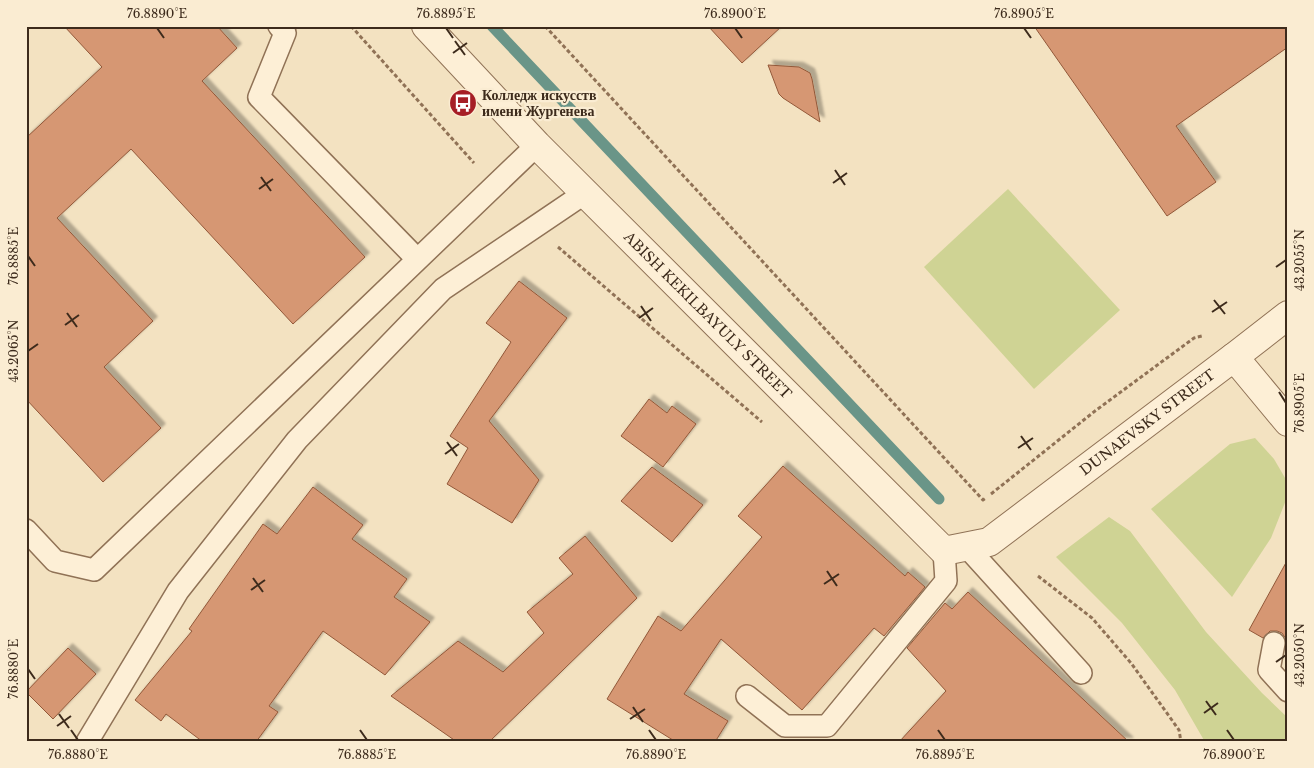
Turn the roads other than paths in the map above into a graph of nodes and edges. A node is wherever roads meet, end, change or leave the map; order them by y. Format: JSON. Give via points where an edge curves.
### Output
{"nodes":[{"id":1,"x":279,"y":26,"type":"edge"},
{"id":2,"x":426,"y":26,"type":"edge"},
{"id":3,"x":537,"y":145,"type":"junction"},
{"id":4,"x":585,"y":193,"type":"junction"},
{"id":5,"x":417,"y":258,"type":"junction"},
{"id":6,"x":1288,"y":315,"type":"edge"},
{"id":7,"x":1234,"y":357,"type":"junction"},
{"id":8,"x":1288,"y":422,"type":"edge"},
{"id":9,"x":26,"y":530,"type":"edge"},
{"id":10,"x":955,"y":549,"type":"junction"},
{"id":11,"x":1274,"y":643,"type":"dead end"},
{"id":12,"x":1081,"y":672,"type":"dead end"},
{"id":13,"x":1288,"y":691,"type":"edge"},
{"id":14,"x":747,"y":696,"type":"dead end"},
{"id":15,"x":86,"y":742,"type":"edge"}],
"edges":[{"from":1,"to":5,"type":"lane","via":[[285,33],[259,96]]},
{"from":2,"to":3,"type":"street","name":"ABISH KEKILBAYULY STREET"},
{"from":3,"to":4,"type":"street","name":"ABISH KEKILBAYULY STREET"},
{"from":3,"to":5,"type":"lane"},
{"from":4,"to":10,"type":"street","name":"ABISH KEKILBAYULY STREET"},
{"from":4,"to":15,"type":"lane","via":[[443,289],[296,440],[178,591]]},
{"from":5,"to":9,"type":"lane","via":[[94,570],[55,561]]},
{"from":6,"to":7,"type":"street","name":"DUNAEVSKY STREET"},
{"from":7,"to":8,"type":"street"},
{"from":7,"to":10,"type":"street","name":"DUNAEVSKY STREET","via":[[990,542]]},
{"from":10,"to":12,"type":"lane"},
{"from":10,"to":14,"type":"lane","via":[[946,581],[827,726],[784,726]]},
{"from":11,"to":13,"type":"lane","via":[[1269,670]]}]}
